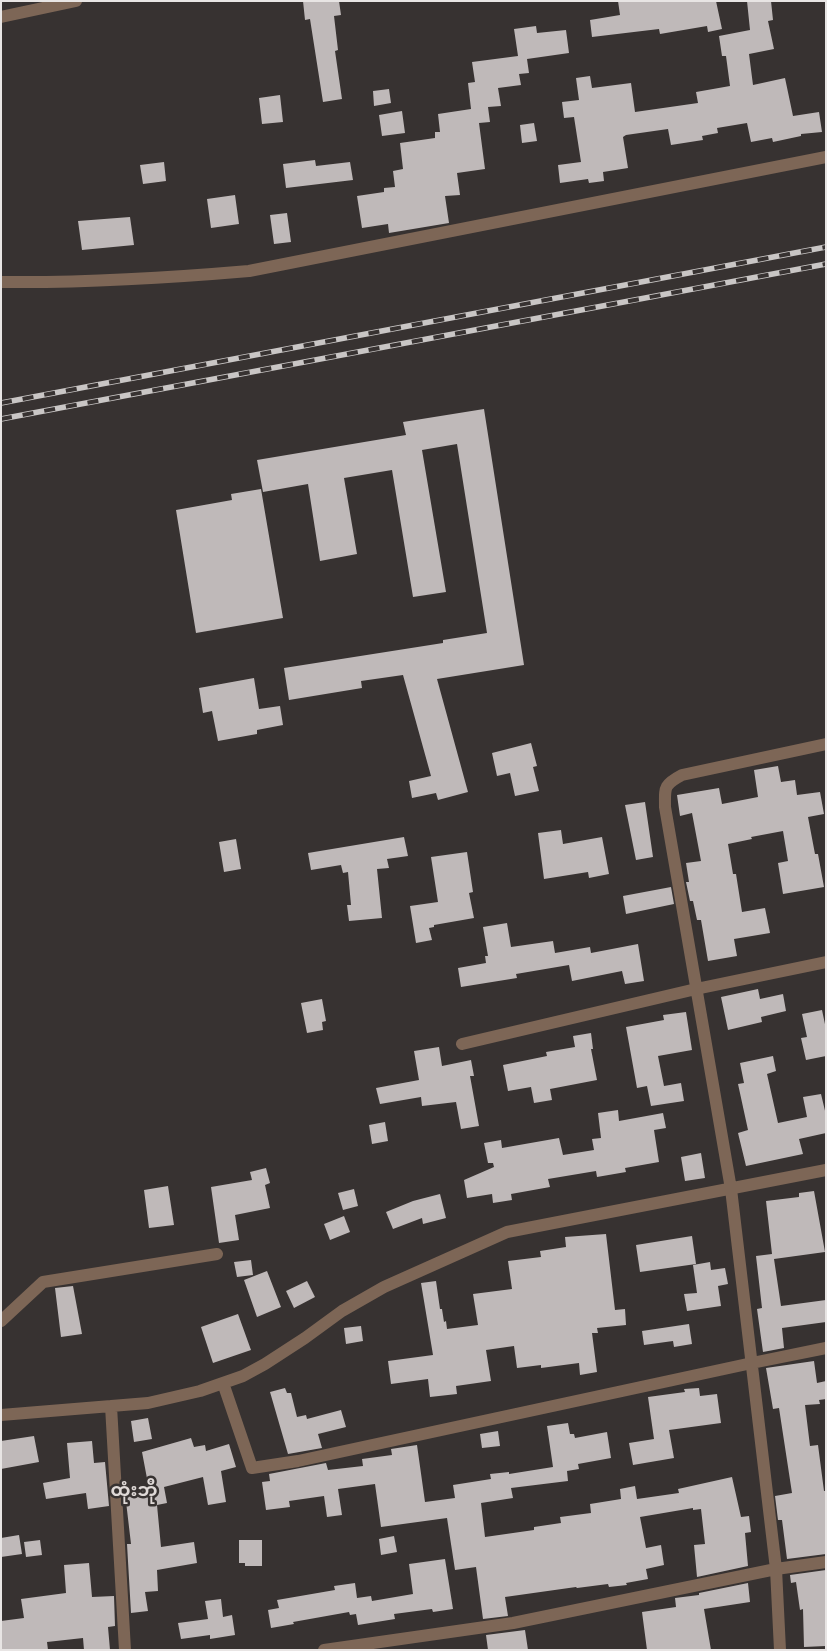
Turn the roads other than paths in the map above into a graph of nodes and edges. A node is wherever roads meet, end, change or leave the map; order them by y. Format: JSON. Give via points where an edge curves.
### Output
{"nodes":[{"id":1,"x":73,"y":2,"type":"edge"},
{"id":2,"x":1,"y":17,"type":"edge"},
{"id":3,"x":826,"y":157,"type":"edge"},
{"id":4,"x":1,"y":282,"type":"edge"},
{"id":5,"x":826,"y":744,"type":"edge"},
{"id":6,"x":826,"y":962,"type":"edge"},
{"id":7,"x":696,"y":989,"type":"junction"},
{"id":8,"x":462,"y":1044,"type":"dead end"},
{"id":9,"x":826,"y":1170,"type":"edge"},
{"id":10,"x":731,"y":1189,"type":"junction"},
{"id":11,"x":217,"y":1254,"type":"dead end"},
{"id":12,"x":1,"y":1321,"type":"edge"},
{"id":13,"x":826,"y":1348,"type":"edge"},
{"id":14,"x":752,"y":1362,"type":"junction"},
{"id":15,"x":223,"y":1383,"type":"junction"},
{"id":16,"x":111,"y":1406,"type":"junction"},
{"id":17,"x":1,"y":1415,"type":"edge"},
{"id":18,"x":826,"y":1562,"type":"edge"},
{"id":19,"x":776,"y":1569,"type":"junction"},
{"id":20,"x":125,"y":1650,"type":"edge"},
{"id":21,"x":324,"y":1650,"type":"edge"},
{"id":22,"x":780,"y":1650,"type":"edge"}],
"edges":[{"from":1,"to":2,"type":"street"},
{"from":3,"to":4,"type":"street","via":[[249,271]]},
{"from":5,"to":7,"type":"street","via":[[682,776],[670,782],[665,790],[665,807]]},
{"from":6,"to":7,"type":"street"},
{"from":7,"to":8,"type":"street"},
{"from":7,"to":10,"type":"street"},
{"from":9,"to":10,"type":"street"},
{"from":10,"to":14,"type":"street"},
{"from":10,"to":15,"type":"street","via":[[507,1232],[384,1287],[342,1311],[265,1364]]},
{"from":11,"to":12,"type":"street","via":[[43,1282]]},
{"from":13,"to":14,"type":"street"},
{"from":14,"to":15,"type":"street","via":[[298,1461],[252,1468]]},
{"from":14,"to":19,"type":"street"},
{"from":15,"to":16,"type":"street","via":[[148,1404]]},
{"from":16,"to":17,"type":"street"},
{"from":16,"to":20,"type":"street"},
{"from":18,"to":19,"type":"street"},
{"from":19,"to":21,"type":"street","via":[[513,1623]]},
{"from":19,"to":22,"type":"street"}]}
